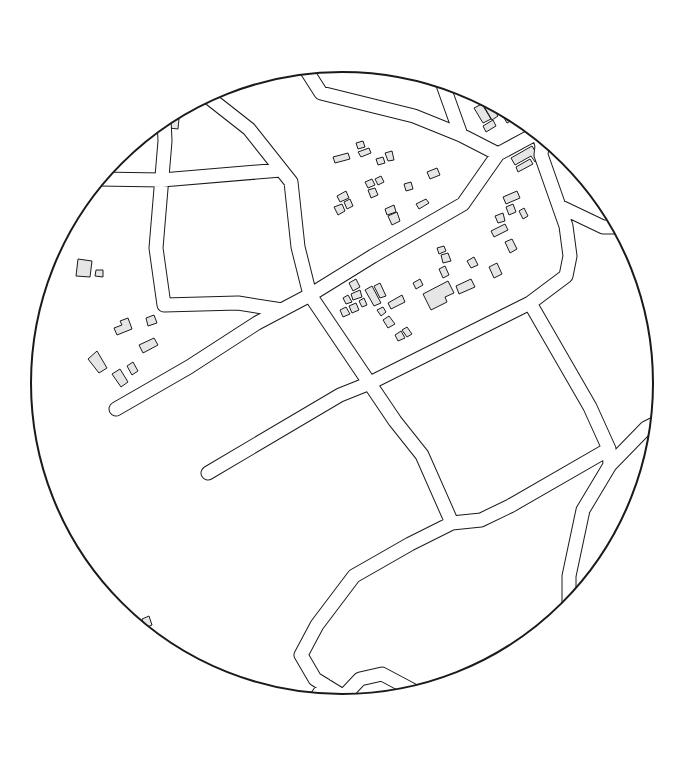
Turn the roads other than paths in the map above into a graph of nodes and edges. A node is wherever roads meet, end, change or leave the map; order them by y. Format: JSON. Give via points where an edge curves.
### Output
{"nodes":[{"id":1,"x":308,"y":73,"type":"edge"},
{"id":2,"x":444,"y":89,"type":"edge"},
{"id":3,"x":213,"y":100,"type":"edge"},
{"id":4,"x":164,"y":127,"type":"edge"},
{"id":5,"x":461,"y":135,"type":"junction"},
{"id":6,"x":532,"y":137,"type":"edge"},
{"id":7,"x":542,"y":145,"type":"edge"},
{"id":8,"x":498,"y":154,"type":"junction"},
{"id":9,"x":282,"y":170,"type":"junction"},
{"id":10,"x":106,"y":179,"type":"edge"},
{"id":11,"x":162,"y":180,"type":"junction"},
{"id":12,"x":559,"y":206,"type":"junction"},
{"id":13,"x":611,"y":227,"type":"edge"},
{"id":14,"x":310,"y":295,"type":"junction"},
{"id":15,"x":530,"y":303,"type":"junction"},
{"id":16,"x":282,"y":310,"type":"junction"},
{"id":17,"x":370,"y":383,"type":"junction"},
{"id":18,"x":116,"y":409,"type":"dead end"},
{"id":19,"x":650,"y":426,"type":"edge"},
{"id":20,"x":609,"y":449,"type":"junction"},
{"id":21,"x":610,"y":465,"type":"junction"},
{"id":22,"x":208,"y":473,"type":"dead end"},
{"id":23,"x":452,"y":523,"type":"junction"},
{"id":24,"x":569,"y":595,"type":"edge"},
{"id":25,"x":325,"y":685,"type":"junction"},
{"id":26,"x":407,"y":687,"type":"edge"},
{"id":27,"x":320,"y":693,"type":"edge"},
{"id":28,"x":339,"y":694,"type":"edge"},
{"id":29,"x":349,"y":694,"type":"edge"}],
"edges":[{"from":1,"to":5,"type":"street","via":[[321,93],[414,116]]},
{"from":2,"to":5,"type":"street"},
{"from":3,"to":9,"type":"street","via":[[249,129]]},
{"from":4,"to":11,"type":"street"},
{"from":5,"to":8,"type":"street"},
{"from":6,"to":8,"type":"street"},
{"from":7,"to":12,"type":"street","via":[[541,155]]},
{"from":8,"to":14,"type":"street","via":[[463,204]]},
{"from":9,"to":11,"type":"street"},
{"from":9,"to":14,"type":"street","via":[[292,182],[298,247]]},
{"from":10,"to":11,"type":"street"},
{"from":11,"to":16,"type":"street","via":[[156,248],[164,305],[238,303]]},
{"from":12,"to":13,"type":"street","via":[[603,227]]},
{"from":12,"to":15,"type":"street","via":[[568,236],[570,256],[566,276]]},
{"from":14,"to":16,"type":"street"},
{"from":14,"to":17,"type":"street"},
{"from":15,"to":17,"type":"street"},
{"from":15,"to":20,"type":"street","via":[[590,407]]},
{"from":16,"to":18,"type":"street"},
{"from":17,"to":22,"type":"street","via":[[340,395]]},
{"from":17,"to":23,"type":"street","via":[[422,456]]},
{"from":19,"to":21,"type":"street"},
{"from":20,"to":21,"type":"street"},
{"from":20,"to":23,"type":"street","via":[[481,520]]},
{"from":21,"to":24,"type":"street","via":[[583,510],[569,576]]},
{"from":23,"to":25,"type":"street","via":[[354,576],[317,625],[301,655],[315,679]]},
{"from":25,"to":27,"type":"street"},
{"from":25,"to":28,"type":"street"},
{"from":26,"to":29,"type":"street","via":[[382,674],[360,679]]}]}
